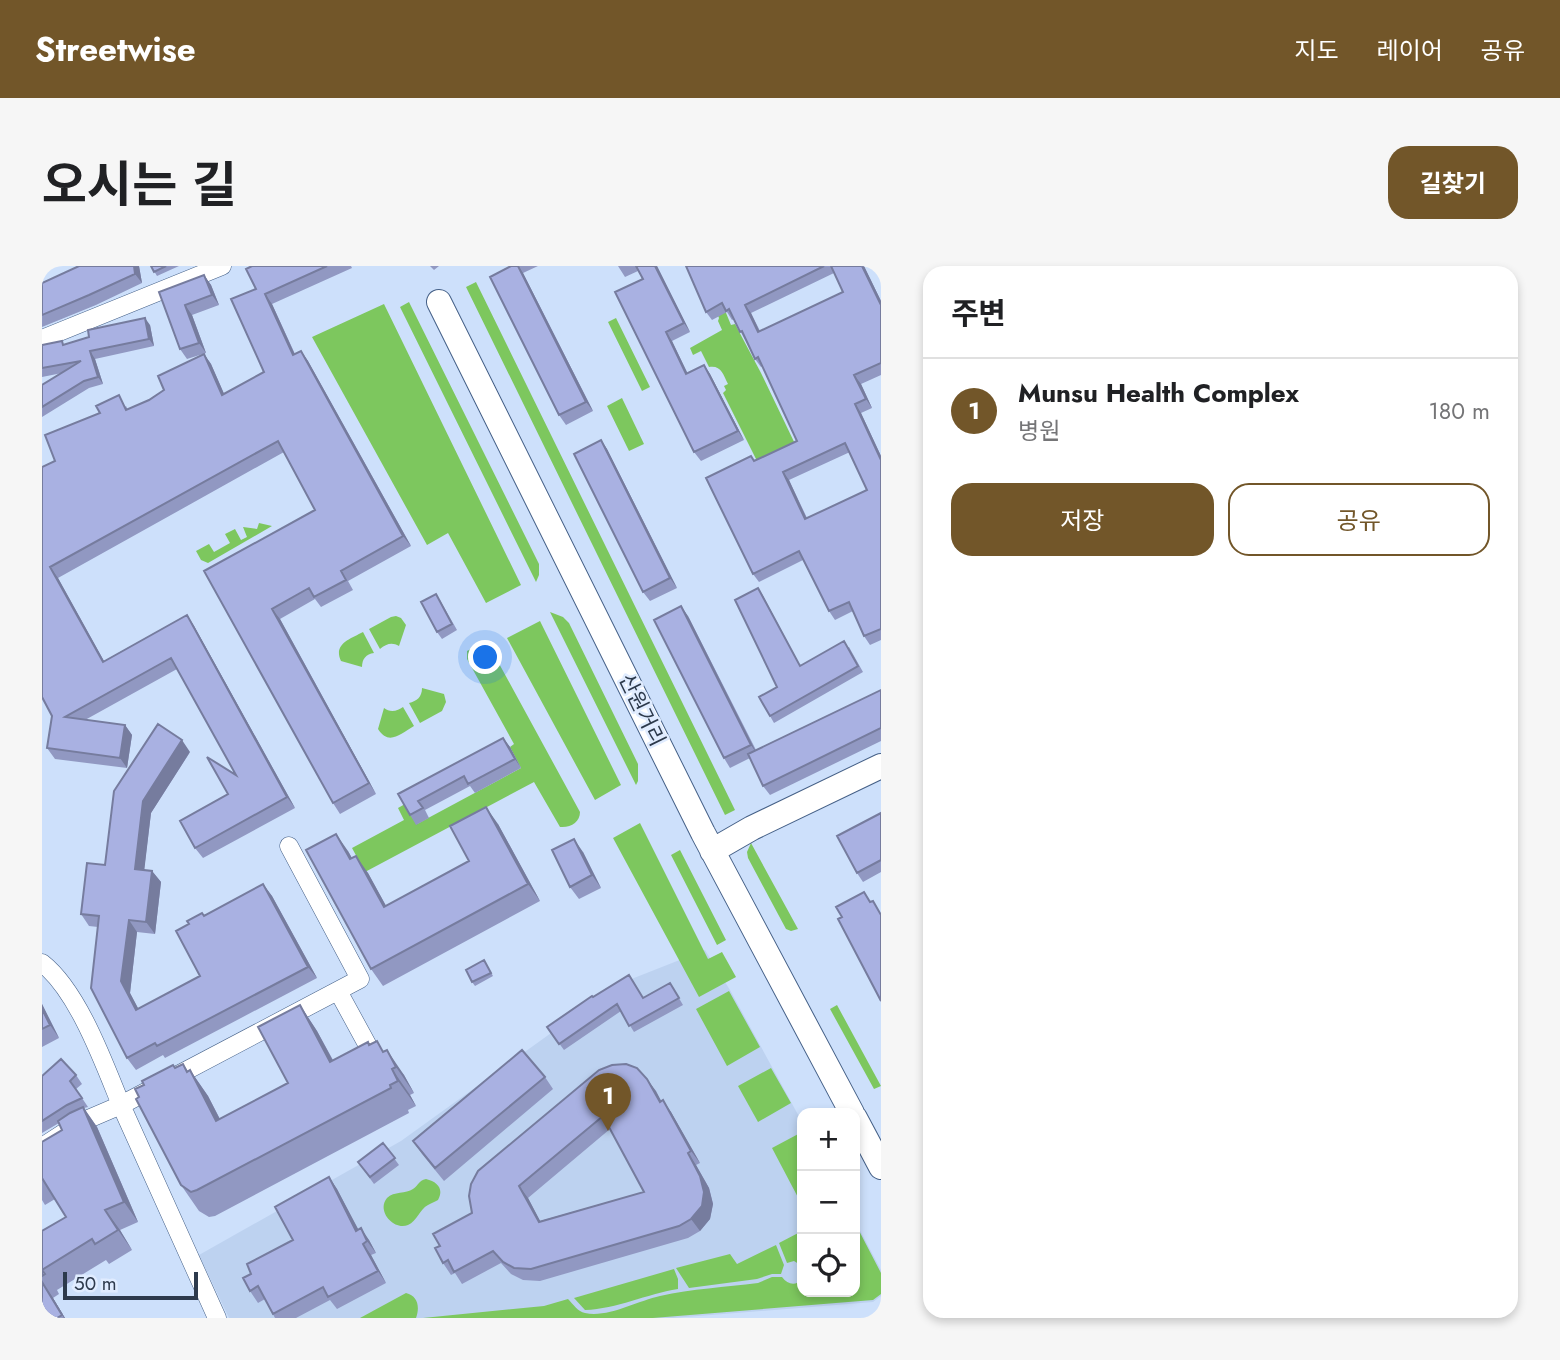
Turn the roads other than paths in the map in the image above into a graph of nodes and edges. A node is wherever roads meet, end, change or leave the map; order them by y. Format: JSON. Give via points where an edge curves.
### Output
{"nodes":[{"id":1,"x":222,"y":266,"type":"edge"},
{"id":2,"x":439,"y":302,"type":"dead end"},
{"id":3,"x":42,"y":339,"type":"edge"},
{"id":4,"x":881,"y":766,"type":"edge"},
{"id":5,"x":289,"y":846,"type":"dead end"},
{"id":6,"x":712,"y":851,"type":"junction"},
{"id":7,"x":42,"y":963,"type":"edge"},
{"id":8,"x":338,"y":991,"type":"junction"},
{"id":9,"x":374,"y":1057,"type":"edge"},
{"id":10,"x":121,"y":1105,"type":"junction"},
{"id":11,"x":849,"y":1108,"type":"edge"},
{"id":12,"x":860,"y":1127,"type":"edge"},
{"id":13,"x":42,"y":1147,"type":"edge"},
{"id":14,"x":881,"y":1167,"type":"edge"},
{"id":15,"x":217,"y":1318,"type":"edge"}],
"edges":[{"from":1,"to":3,"type":"street"},
{"from":2,"to":6,"type":"main road","name":"산원거리"},
{"from":4,"to":6,"type":"main road"},
{"from":5,"to":8,"type":"street","via":[[360,979]]},
{"from":6,"to":11,"type":"main road","name":"산원거리"},
{"from":7,"to":10,"type":"street","via":[[68,992],[100,1051]]},
{"from":8,"to":9,"type":"street"},
{"from":8,"to":10,"type":"street"},
{"from":10,"to":13,"type":"street","via":[[79,1123]]},
{"from":10,"to":15,"type":"street"},
{"from":12,"to":14,"type":"main road"}]}
